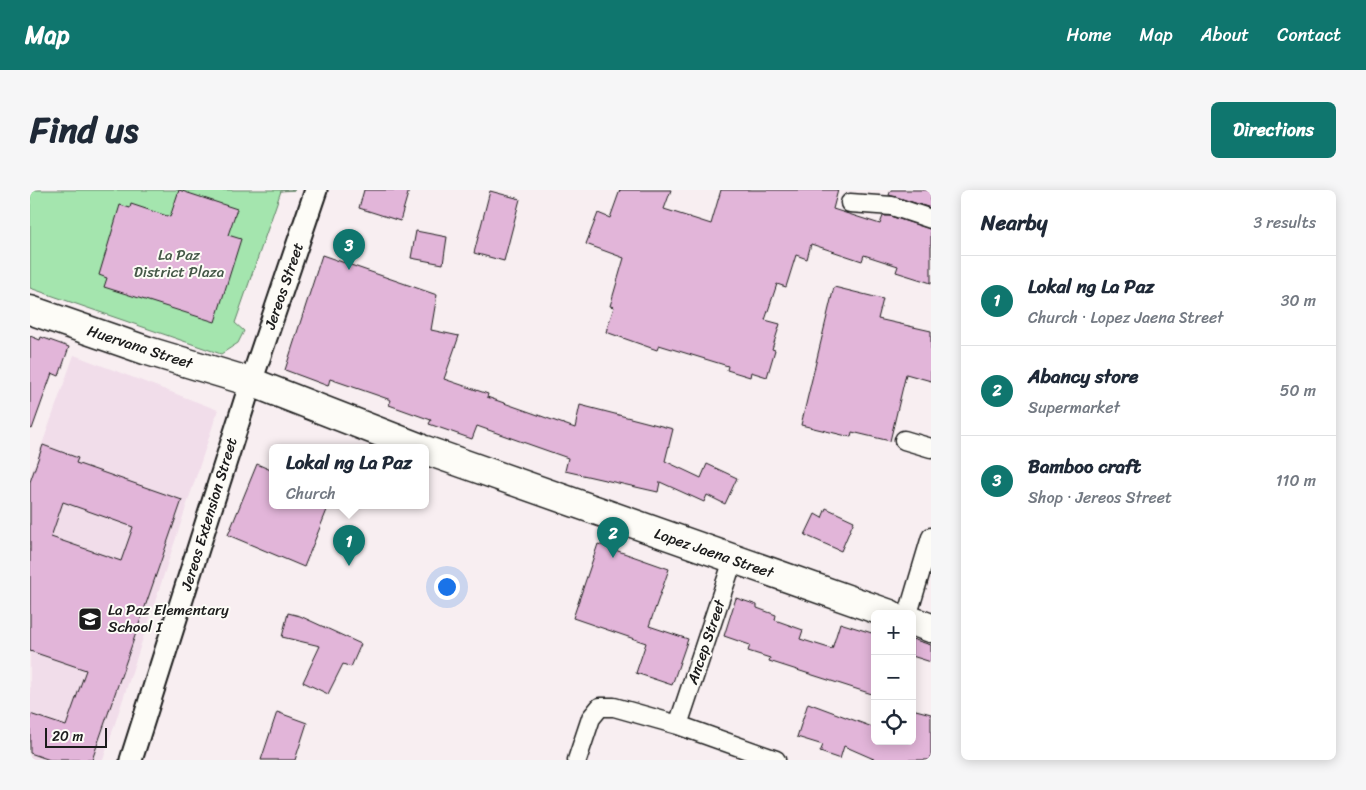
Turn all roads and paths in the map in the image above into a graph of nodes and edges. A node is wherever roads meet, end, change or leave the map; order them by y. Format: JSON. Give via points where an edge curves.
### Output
{"nodes":[{"id":1,"x":316,"y":190,"type":"edge"},
{"id":2,"x":850,"y":203,"type":"dead end"},
{"id":3,"x":931,"y":219,"type":"edge"},
{"id":4,"x":30,"y":310,"type":"edge"},
{"id":5,"x":251,"y":382,"type":"junction"},
{"id":6,"x":904,"y":440,"type":"dead end"},
{"id":7,"x":410,"y":444,"type":"edge"},
{"id":8,"x":931,"y":448,"type":"edge"},
{"id":9,"x":429,"y":451,"type":"edge"},
{"id":10,"x":931,"y":537,"type":"edge"},
{"id":11,"x":733,"y":560,"type":"junction"},
{"id":12,"x":878,"y":610,"type":"edge"},
{"id":13,"x":909,"y":610,"type":"edge"},
{"id":14,"x":916,"y":622,"type":"edge"},
{"id":15,"x":931,"y":628,"type":"edge"},
{"id":16,"x":678,"y":725,"type":"junction"},
{"id":17,"x":137,"y":758,"type":"edge"},
{"id":18,"x":577,"y":760,"type":"edge"},
{"id":19,"x":776,"y":760,"type":"edge"}],
"edges":[{"from":1,"to":5,"type":"street","name":"Jereos Street"},
{"from":2,"to":3,"type":"street","via":[[892,206]]},
{"from":4,"to":5,"type":"main road","name":"Huervana Street"},
{"from":5,"to":7,"type":"main road"},
{"from":5,"to":17,"type":"street","name":"Jereos Extension Street"},
{"from":6,"to":8,"type":"street"},
{"from":9,"to":11,"type":"main road","name":"Lopez Jaena Street"},
{"from":10,"to":13,"type":"street"},
{"from":11,"to":12,"type":"main road","name":"Lopez Jaena Street"},
{"from":11,"to":16,"type":"street","name":"Ancep Street"},
{"from":14,"to":15,"type":"main road"},
{"from":16,"to":18,"type":"street","via":[[614,707],[600,707],[591,718]]},
{"from":16,"to":19,"type":"street"}]}
